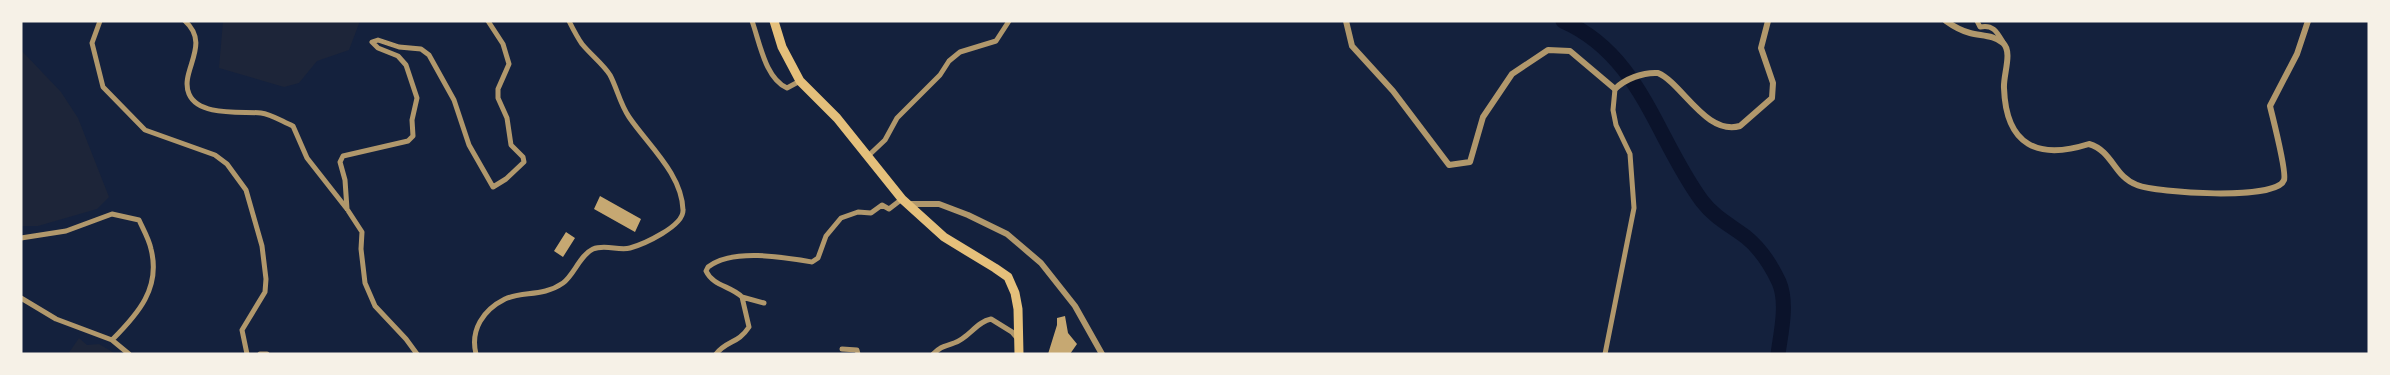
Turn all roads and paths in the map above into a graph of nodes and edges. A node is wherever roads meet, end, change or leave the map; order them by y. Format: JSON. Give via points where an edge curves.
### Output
{"nodes":[{"id":1,"x":100,"y":21,"type":"edge"},
{"id":2,"x":185,"y":21,"type":"edge"},
{"id":3,"x":488,"y":21,"type":"edge"},
{"id":4,"x":569,"y":21,"type":"edge"},
{"id":5,"x":752,"y":21,"type":"edge"},
{"id":6,"x":774,"y":21,"type":"edge"},
{"id":7,"x":1009,"y":21,"type":"edge"},
{"id":8,"x":1346,"y":21,"type":"edge"},
{"id":9,"x":1768,"y":21,"type":"edge"},
{"id":10,"x":1946,"y":21,"type":"edge"},
{"id":11,"x":1977,"y":21,"type":"edge"},
{"id":12,"x":2308,"y":21,"type":"edge"},
{"id":13,"x":2003,"y":43,"type":"junction"},
{"id":14,"x":800,"y":81,"type":"junction"},
{"id":15,"x":1615,"y":89,"type":"junction"},
{"id":16,"x":867,"y":157,"type":"junction"},
{"id":17,"x":905,"y":201,"type":"junction"},
{"id":18,"x":347,"y":209,"type":"junction"},
{"id":19,"x":21,"y":238,"type":"edge"},
{"id":20,"x":742,"y":297,"type":"junction"},
{"id":21,"x":21,"y":298,"type":"edge"},
{"id":22,"x":764,"y":303,"type":"dead end"},
{"id":23,"x":1018,"y":339,"type":"junction"},
{"id":24,"x":112,"y":340,"type":"junction"},
{"id":25,"x":842,"y":349,"type":"dead end"},
{"id":26,"x":129,"y":354,"type":"edge"},
{"id":27,"x":247,"y":354,"type":"edge"},
{"id":28,"x":260,"y":354,"type":"edge"},
{"id":29,"x":267,"y":354,"type":"edge"},
{"id":30,"x":417,"y":354,"type":"edge"},
{"id":31,"x":476,"y":354,"type":"edge"},
{"id":32,"x":716,"y":354,"type":"edge"},
{"id":33,"x":858,"y":354,"type":"edge"},
{"id":34,"x":933,"y":354,"type":"edge"},
{"id":35,"x":1019,"y":354,"type":"edge"},
{"id":36,"x":1102,"y":354,"type":"edge"},
{"id":37,"x":1605,"y":354,"type":"edge"}],
"edges":[{"from":1,"to":27,"type":"street","via":[[92,43],[103,87],[146,130],[215,155],[227,164],[246,190],[262,246],[266,279],[266,292],[242,330]]},
{"from":2,"to":18,"type":"street","via":[[197,41],[187,87],[189,96],[217,111],[228,114],[262,113],[293,126],[307,158]]},
{"from":3,"to":18,"type":"street","via":[[503,44],[509,64],[498,89],[498,98],[507,118],[511,145],[524,162],[493,187],[469,145],[454,100],[429,55],[421,49],[399,47],[378,40],[372,42],[398,56],[411,76],[417,98],[412,120],[413,136],[408,141],[343,156],[340,162]]},
{"from":4,"to":31,"type":"street","via":[[582,44],[610,74],[628,115],[673,176],[684,213],[661,235],[629,248],[592,249],[564,282],[544,293],[506,299],[484,314],[475,328]]},
{"from":5,"to":14,"type":"street","via":[[772,76],[787,88]]},
{"from":6,"to":14,"type":"highway","via":[[782,47]]},
{"from":7,"to":16,"type":"street","via":[[996,41],[960,52],[949,61],[897,118],[885,140]]},
{"from":8,"to":15,"type":"street","via":[[1352,46],[1393,91],[1449,165],[1470,162],[1483,117],[1512,74],[1548,50],[1570,51]]},
{"from":9,"to":15,"type":"street","via":[[1762,48],[1773,83],[1772,98],[1740,126],[1734,128],[1717,124],[1662,74],[1648,73],[1622,82]]},
{"from":10,"to":13,"type":"street","via":[[1969,33],[1991,36]]},
{"from":11,"to":13,"type":"street","via":[[1980,27],[1996,30]]},
{"from":12,"to":13,"type":"street","via":[[2297,54],[2270,106],[2285,180],[2281,186],[2249,194],[2137,185],[2123,176],[2100,147],[2089,144],[2067,150],[2033,148],[2013,125],[2006,108],[2007,50]]},
{"from":14,"to":16,"type":"highway","via":[[837,118]]},
{"from":15,"to":37,"type":"street","via":[[1613,110],[1616,125],[1630,154],[1634,208]]},
{"from":16,"to":17,"type":"highway"},
{"from":17,"to":20,"type":"street","via":[[889,209],[882,205],[871,213],[858,212],[841,218],[826,236],[818,258],[812,262],[752,256],[726,259],[708,267],[708,276]]},
{"from":17,"to":23,"type":"highway","via":[[944,237],[1008,278],[1015,293]]},
{"from":17,"to":36,"type":"street","via":[[939,204],[1007,234],[1041,263],[1075,306]]},
{"from":18,"to":30,"type":"street","via":[[362,232],[366,283],[375,306]]},
{"from":19,"to":24,"type":"street","via":[[66,231],[112,214],[139,220],[151,249],[153,279],[146,302]]},
{"from":20,"to":22,"type":"street"},
{"from":20,"to":32,"type":"street","via":[[749,327],[742,337]]},
{"from":21,"to":24,"type":"street","via":[[56,319]]},
{"from":23,"to":34,"type":"street","via":[[991,318],[982,320],[955,343],[943,345]]},
{"from":23,"to":35,"type":"highway"},
{"from":24,"to":26,"type":"street"},
{"from":25,"to":33,"type":"street","via":[[857,350]]},
{"from":28,"to":29,"type":"street"}]}
